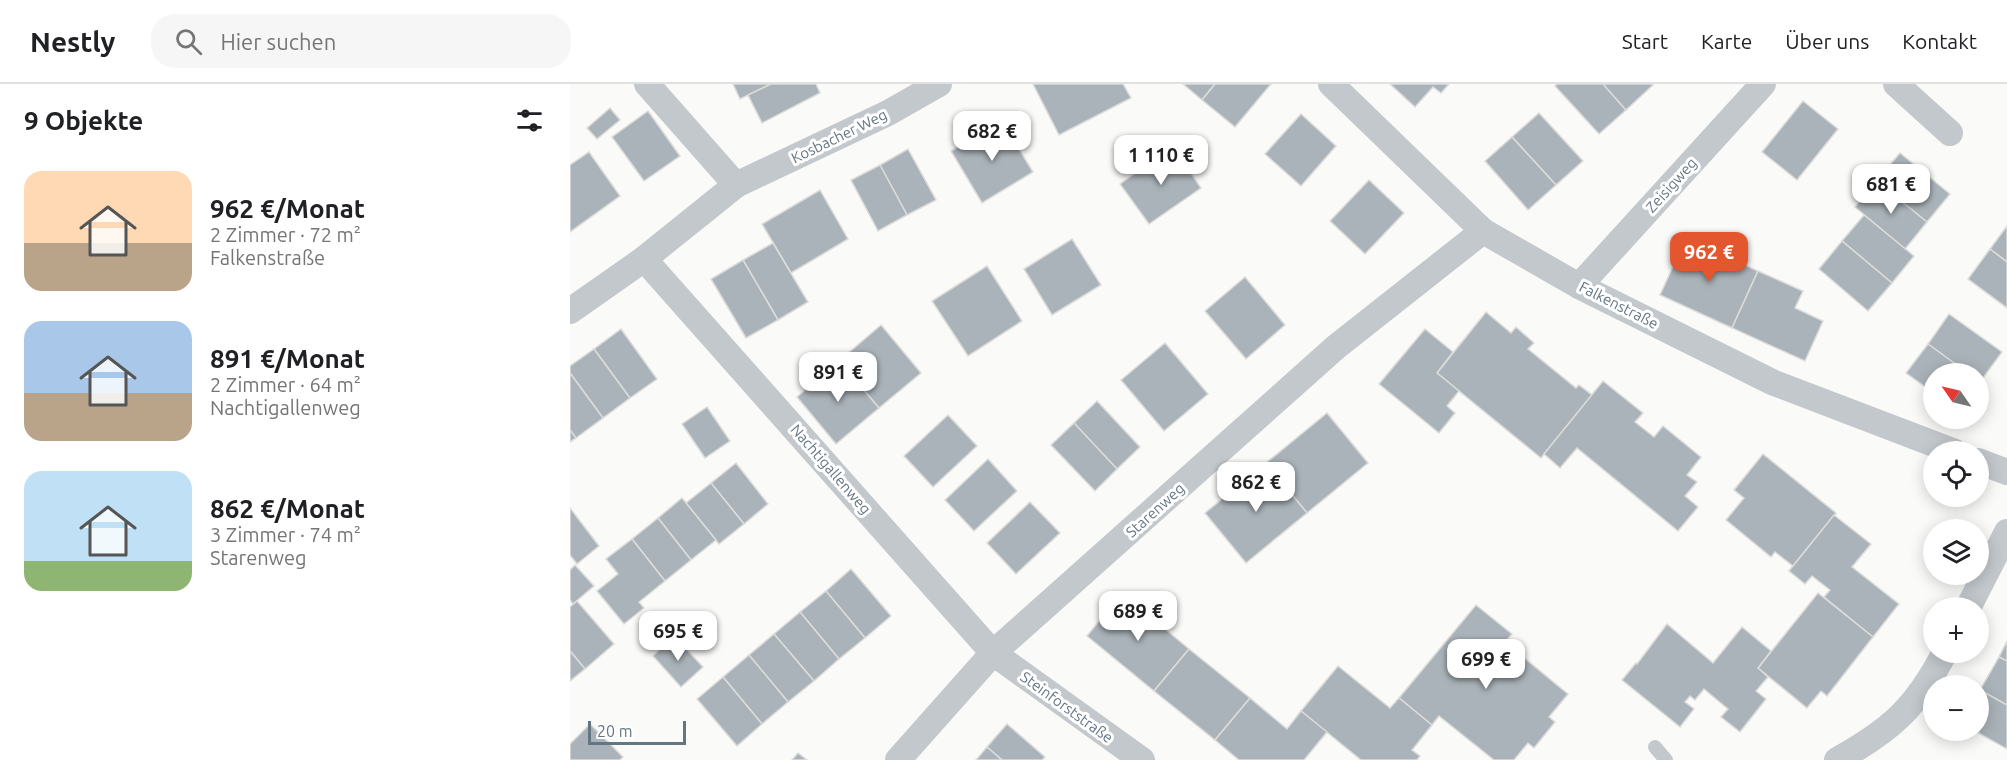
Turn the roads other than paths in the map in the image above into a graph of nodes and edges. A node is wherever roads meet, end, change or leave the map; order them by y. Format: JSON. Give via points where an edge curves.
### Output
{"nodes":[{"id":1,"x":647,"y":84,"type":"edge"},
{"id":2,"x":939,"y":84,"type":"edge"},
{"id":3,"x":1331,"y":84,"type":"edge"},
{"id":4,"x":1763,"y":84,"type":"edge"},
{"id":5,"x":1896,"y":84,"type":"edge"},
{"id":6,"x":1950,"y":133,"type":"dead end"},
{"id":7,"x":736,"y":185,"type":"junction"},
{"id":8,"x":1483,"y":231,"type":"junction"},
{"id":9,"x":644,"y":259,"type":"junction"},
{"id":10,"x":1580,"y":286,"type":"junction"},
{"id":11,"x":570,"y":311,"type":"edge"},
{"id":12,"x":1926,"y":441,"type":"edge"},
{"id":13,"x":1989,"y":465,"type":"edge"},
{"id":14,"x":2007,"y":472,"type":"edge"},
{"id":15,"x":2007,"y":532,"type":"edge"},
{"id":16,"x":1974,"y":597,"type":"edge"},
{"id":17,"x":993,"y":653,"type":"junction"},
{"id":18,"x":1939,"y":663,"type":"edge"},
{"id":19,"x":1655,"y":747,"type":"dead end"},
{"id":20,"x":898,"y":760,"type":"edge"},
{"id":21,"x":1142,"y":760,"type":"edge"},
{"id":22,"x":1666,"y":760,"type":"edge"},
{"id":23,"x":1837,"y":760,"type":"edge"}],
"edges":[{"from":1,"to":7,"type":"street"},
{"from":2,"to":7,"type":"street","name":"Kosbacher Weg","via":[[888,113]]},
{"from":3,"to":8,"type":"street","name":"Falkenstraße"},
{"from":4,"to":10,"type":"street","name":"Zeisigweg"},
{"from":5,"to":6,"type":"street"},
{"from":7,"to":9,"type":"street","name":"Kosbacher Weg"},
{"from":8,"to":10,"type":"street","name":"Falkenstraße"},
{"from":8,"to":17,"type":"street","name":"Starenweg","via":[[1336,347]]},
{"from":9,"to":11,"type":"street","name":"Kosbacher Weg"},
{"from":9,"to":17,"type":"street","name":"Nachtigallenweg"},
{"from":10,"to":12,"type":"street","name":"Falkenstraße","via":[[1772,382]]},
{"from":13,"to":14,"type":"street"},
{"from":15,"to":16,"type":"street"},
{"from":17,"to":20,"type":"street","name":"Starenweg"},
{"from":17,"to":21,"type":"street","name":"Steinforststraße"},
{"from":18,"to":23,"type":"street","via":[[1903,715],[1869,742]]},
{"from":19,"to":22,"type":"lane"}]}
